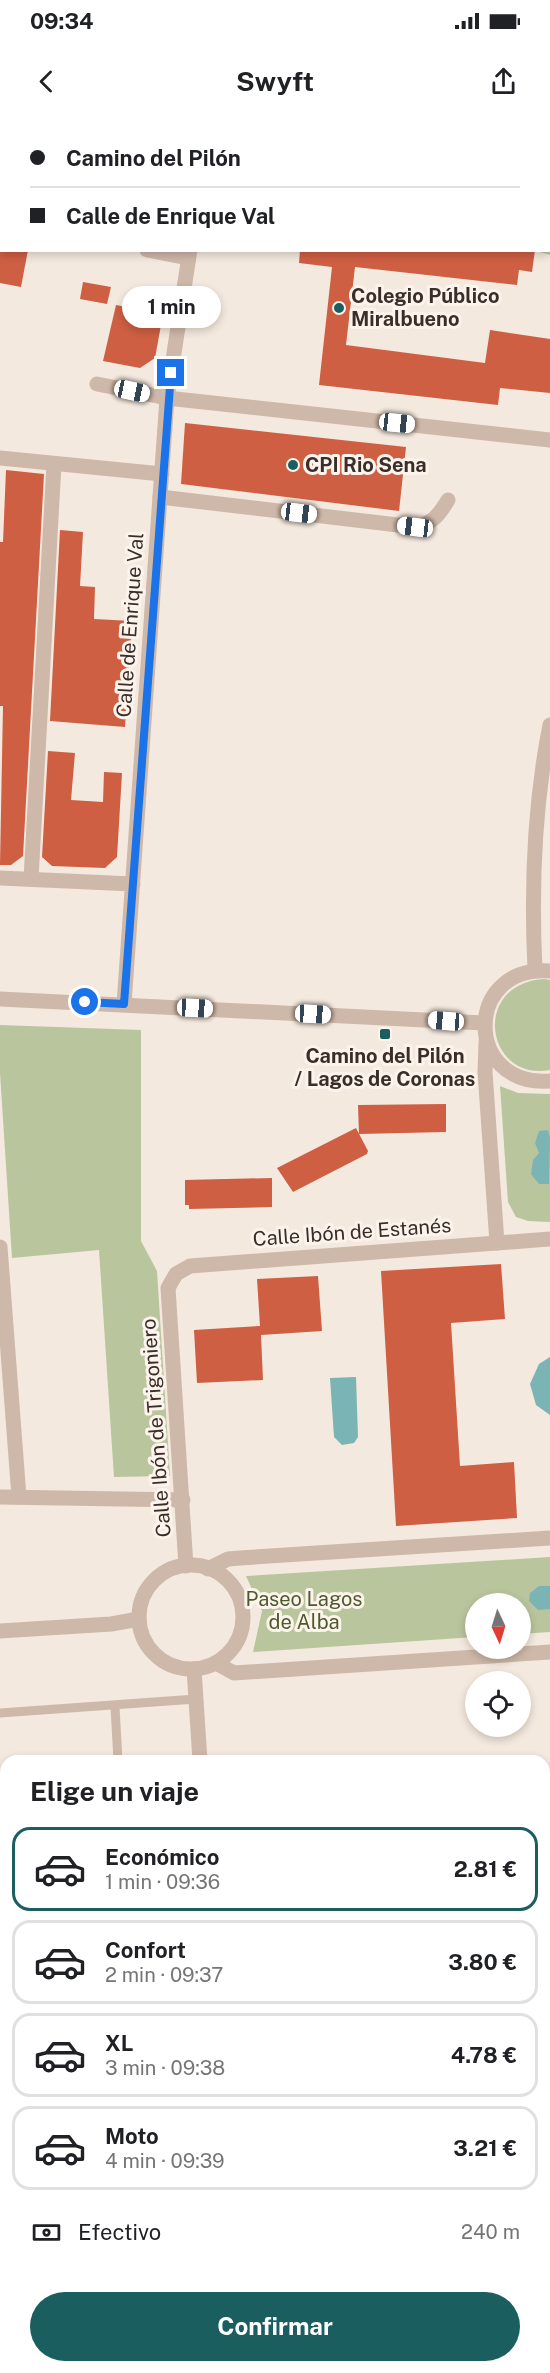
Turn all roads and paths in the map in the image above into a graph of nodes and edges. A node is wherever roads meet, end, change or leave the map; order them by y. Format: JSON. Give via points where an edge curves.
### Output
{"nodes":[{"id":1,"x":168,"y":252,"type":"edge"},
{"id":2,"x":189,"y":254,"type":"edge"},
{"id":3,"x":97,"y":384,"type":"dead end"},
{"id":4,"x":167,"y":398,"type":"junction"},
{"id":5,"x":550,"y":440,"type":"edge"},
{"id":6,"x":0,"y":458,"type":"edge"},
{"id":7,"x":54,"y":464,"type":"junction"},
{"id":8,"x":162,"y":474,"type":"junction"},
{"id":9,"x":160,"y":497,"type":"junction"},
{"id":10,"x":447,"y":500,"type":"dead end"},
{"id":11,"x":550,"y":725,"type":"edge"},
{"id":12,"x":0,"y":878,"type":"edge"},
{"id":13,"x":31,"y":879,"type":"junction"},
{"id":14,"x":133,"y":884,"type":"junction"},
{"id":15,"x":543,"y":971,"type":"edge"},
{"id":16,"x":0,"y":999,"type":"edge"},
{"id":17,"x":124,"y":1004,"type":"junction"},
{"id":18,"x":484,"y":1023,"type":"junction"},
{"id":19,"x":486,"y":1042,"type":"junction"},
{"id":20,"x":550,"y":1081,"type":"edge"},
{"id":21,"x":550,"y":1239,"type":"edge"},
{"id":22,"x":497,"y":1243,"type":"junction"},
{"id":23,"x":0,"y":1247,"type":"edge"},
{"id":24,"x":168,"y":1288,"type":"joint"},
{"id":25,"x":0,"y":1497,"type":"edge"},
{"id":26,"x":19,"y":1497,"type":"junction"},
{"id":27,"x":183,"y":1500,"type":"junction"},
{"id":28,"x":550,"y":1538,"type":"edge"},
{"id":29,"x":186,"y":1566,"type":"junction"},
{"id":30,"x":208,"y":1569,"type":"junction"},
{"id":31,"x":139,"y":1619,"type":"junction"},
{"id":32,"x":0,"y":1631,"type":"edge"},
{"id":33,"x":550,"y":1652,"type":"edge"},
{"id":34,"x":216,"y":1663,"type":"junction"},
{"id":35,"x":194,"y":1669,"type":"junction"},
{"id":36,"x":196,"y":1699,"type":"junction"},
{"id":37,"x":115,"y":1707,"type":"junction"},
{"id":38,"x":0,"y":1713,"type":"edge"},
{"id":39,"x":118,"y":1755,"type":"edge"},
{"id":40,"x":200,"y":1755,"type":"edge"}],
"edges":[{"from":1,"to":2,"type":"street"},
{"from":2,"to":4,"type":"street","name":"Calle de Enrique Val"},
{"from":3,"to":4,"type":"street"},
{"from":4,"to":5,"type":"street"},
{"from":4,"to":8,"type":"street","name":"Calle de Enrique Val"},
{"from":6,"to":7,"type":"street"},
{"from":7,"to":8,"type":"street"},
{"from":7,"to":13,"type":"street"},
{"from":8,"to":9,"type":"street","name":"Calle de Enrique Val"},
{"from":9,"to":10,"type":"street","via":[[415,527],[426,525],[438,515]]},
{"from":9,"to":14,"type":"street","name":"Calle de Enrique Val"},
{"from":11,"to":15,"type":"street","via":[[534,865]]},
{"from":12,"to":13,"type":"street"},
{"from":13,"to":14,"type":"street"},
{"from":14,"to":17,"type":"street","name":"Calle de Enrique Val"},
{"from":15,"to":18,"type":"street","via":[[520,974],[506,982],[487,1007]]},
{"from":16,"to":17,"type":"street"},
{"from":17,"to":18,"type":"street"},
{"from":18,"to":19,"type":"street"},
{"from":19,"to":20,"type":"street","via":[[505,1070],[519,1078]]},
{"from":19,"to":22,"type":"street"},
{"from":21,"to":22,"type":"street","name":"Calle Ibón de Estanés"},
{"from":22,"to":24,"type":"street","name":"Calle Ibón de Estanés","via":[[190,1266],[176,1274]]},
{"from":23,"to":26,"type":"street"},
{"from":24,"to":27,"type":"street","name":"Calle Ibón de Trigoniero"},
{"from":25,"to":26,"type":"street"},
{"from":26,"to":27,"type":"street"},
{"from":27,"to":29,"type":"street","name":"Calle Ibón de Trigoniero"},
{"from":28,"to":30,"type":"street","via":[[228,1559]]},
{"from":29,"to":30,"type":"street"},
{"from":29,"to":31,"type":"street","via":[[157,1578],[147,1589]]},
{"from":30,"to":34,"type":"street","via":[[234,1589],[242,1613],[238,1638]]},
{"from":31,"to":32,"type":"street"},
{"from":31,"to":35,"type":"street","via":[[141,1633],[156,1656],[167,1664]]},
{"from":33,"to":34,"type":"street","via":[[234,1673]]},
{"from":34,"to":35,"type":"street"},
{"from":35,"to":36,"type":"street"},
{"from":36,"to":37,"type":"lane"},
{"from":36,"to":40,"type":"street"},
{"from":37,"to":38,"type":"lane"},
{"from":37,"to":39,"type":"lane"}]}
